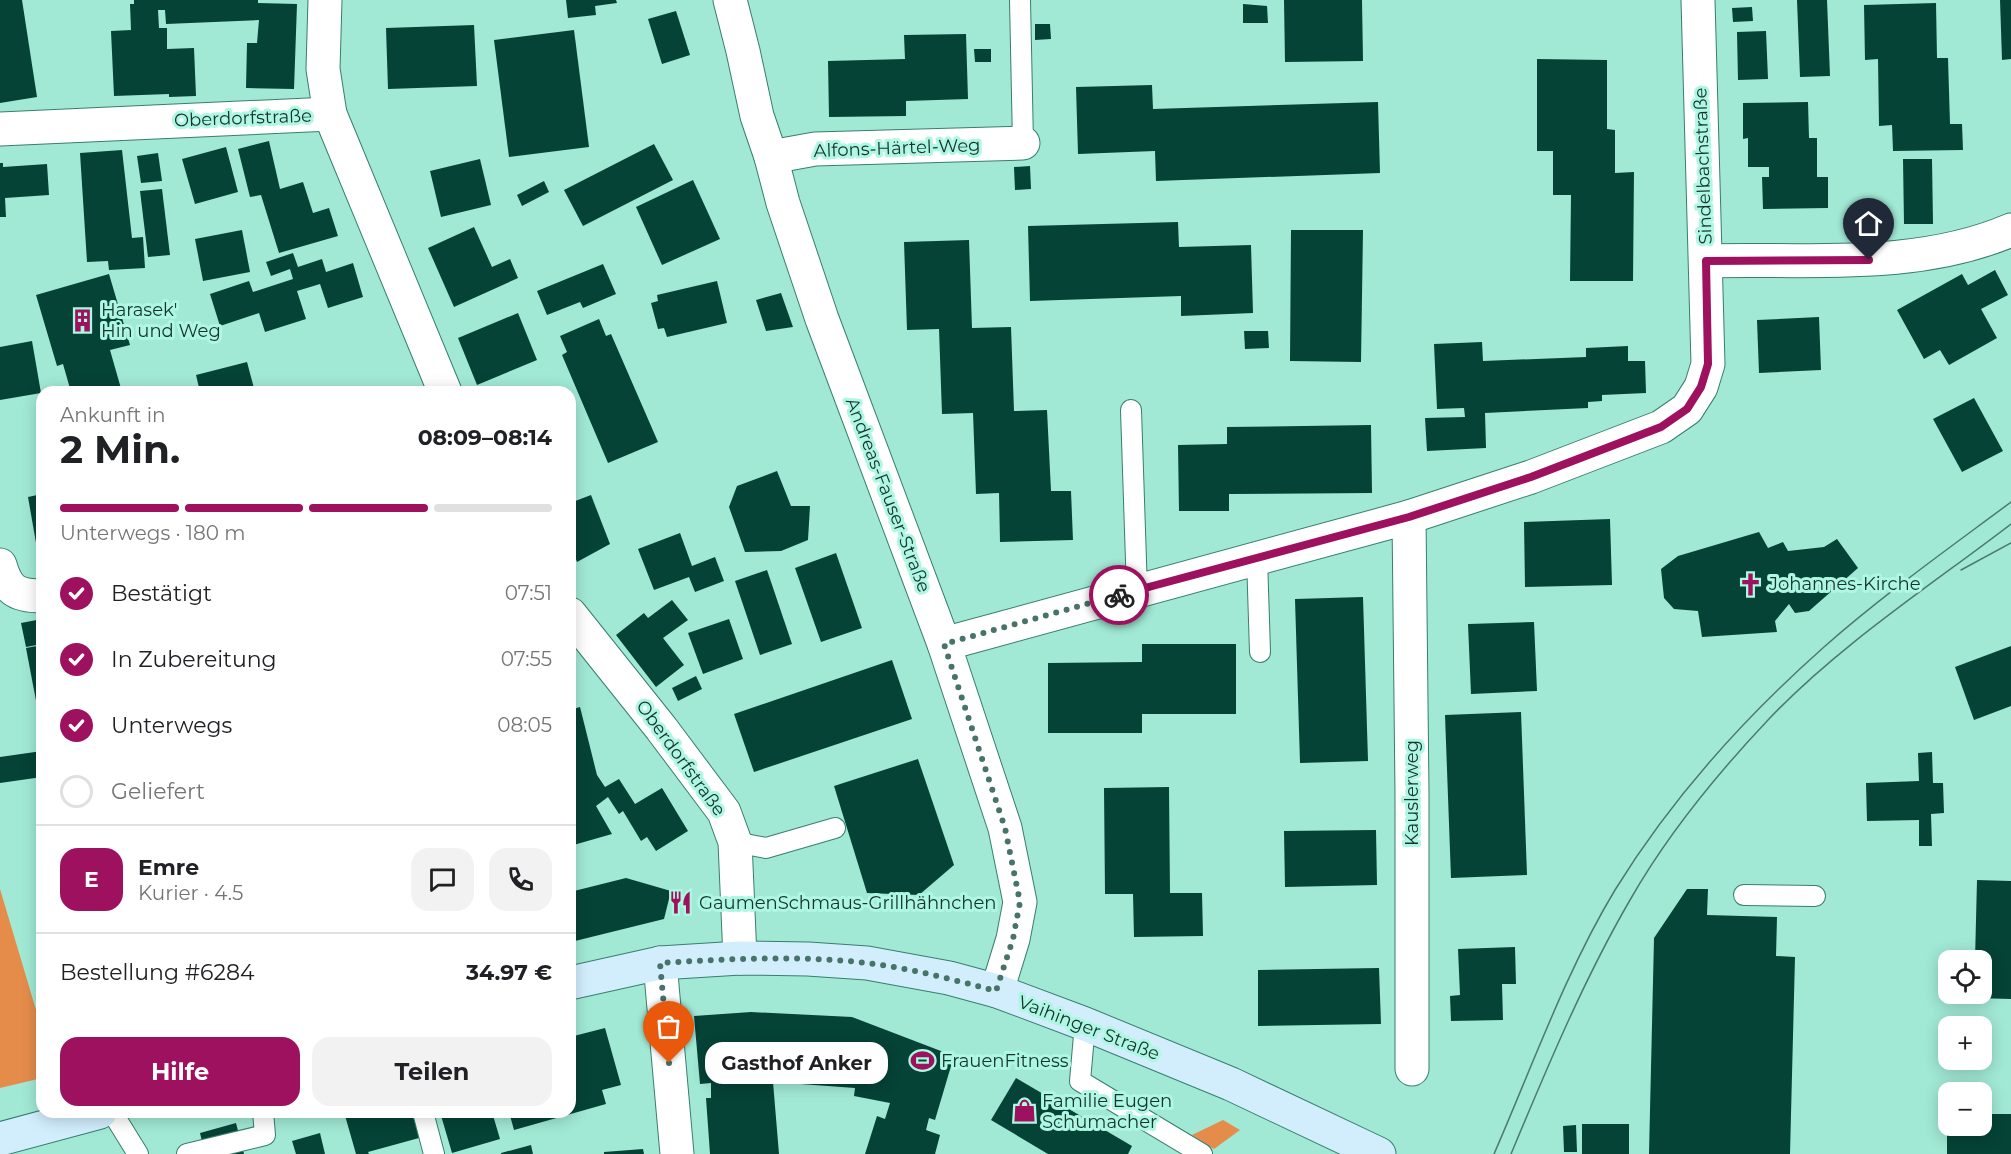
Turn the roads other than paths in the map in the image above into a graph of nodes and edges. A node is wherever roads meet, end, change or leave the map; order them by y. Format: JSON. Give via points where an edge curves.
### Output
{"nodes":[{"id":1,"x":325,"y":0,"type":"edge"},
{"id":2,"x":730,"y":0,"type":"edge"},
{"id":3,"x":1020,"y":0,"type":"edge"},
{"id":4,"x":1698,"y":0,"type":"edge"},
{"id":5,"x":330,"y":114,"type":"junction"},
{"id":6,"x":0,"y":129,"type":"edge"},
{"id":7,"x":1023,"y":143,"type":"joint"},
{"id":8,"x":771,"y":157,"type":"junction"},
{"id":9,"x":2011,"y":230,"type":"edge"},
{"id":10,"x":1706,"y":261,"type":"junction"},
{"id":11,"x":443,"y":386,"type":"edge"},
{"id":12,"x":1131,"y":410,"type":"dead end"},
{"id":13,"x":1409,"y":517,"type":"junction"},
{"id":14,"x":1257,"y":558,"type":"junction"},
{"id":15,"x":0,"y":565,"type":"edge"},
{"id":16,"x":1137,"y":591,"type":"junction"},
{"id":17,"x":36,"y":596,"type":"edge"},
{"id":18,"x":576,"y":622,"type":"edge"},
{"id":19,"x":944,"y":644,"type":"junction"},
{"id":20,"x":1260,"y":652,"type":"dead end"},
{"id":21,"x":835,"y":828,"type":"dead end"},
{"id":22,"x":735,"y":842,"type":"junction"},
{"id":23,"x":1744,"y":895,"type":"dead end"},
{"id":24,"x":1815,"y":896,"type":"dead end"},
{"id":25,"x":740,"y":958,"type":"junction"},
{"id":26,"x":660,"y":963,"type":"junction"},
{"id":27,"x":576,"y":982,"type":"edge"},
{"id":28,"x":996,"y":991,"type":"junction"},
{"id":29,"x":1085,"y":1024,"type":"junction"},
{"id":30,"x":1412,"y":1068,"type":"dead end"},
{"id":31,"x":78,"y":1118,"type":"edge"},
{"id":32,"x":116,"y":1118,"type":"edge"},
{"id":33,"x":264,"y":1118,"type":"edge"},
{"id":34,"x":425,"y":1118,"type":"edge"},
{"id":35,"x":0,"y":1139,"type":"edge"},
{"id":36,"x":138,"y":1154,"type":"edge"},
{"id":37,"x":187,"y":1154,"type":"edge"},
{"id":38,"x":434,"y":1154,"type":"edge"},
{"id":39,"x":677,"y":1154,"type":"edge"},
{"id":40,"x":1202,"y":1154,"type":"edge"},
{"id":41,"x":1379,"y":1154,"type":"edge"}],
"edges":[{"from":1,"to":5,"type":"street","via":[[323,69]]},
{"from":2,"to":8,"type":"street","name":"Andreas-Fauser-Straße","via":[[757,116]]},
{"from":3,"to":7,"type":"lane"},
{"from":4,"to":10,"type":"street","name":"Sindelbachstraße"},
{"from":5,"to":6,"type":"street","name":"Oberdorfstraße"},
{"from":5,"to":11,"type":"street","name":"Oberdorfstraße"},
{"from":7,"to":8,"type":"street","name":"Alfons-Härtel-Weg","via":[[815,149]]},
{"from":8,"to":19,"type":"street","name":"Andreas-Fauser-Straße","via":[[822,319]]},
{"from":9,"to":10,"type":"street","via":[[1961,248],[1891,259]]},
{"from":10,"to":13,"type":"street","name":"Sindelbachstraße","via":[[1708,364],[1701,387],[1687,409],[1661,427],[1553,469]]},
{"from":12,"to":16,"type":"lane"},
{"from":13,"to":14,"type":"street","name":"Sindelbachstraße"},
{"from":13,"to":30,"type":"street","name":"Kauslerweg"},
{"from":14,"to":16,"type":"street","name":"Sindelbachstraße"},
{"from":14,"to":20,"type":"lane"},
{"from":15,"to":17,"type":"street","via":[[6,583],[15,592]]},
{"from":16,"to":19,"type":"street","name":"Sindelbachstraße"},
{"from":18,"to":22,"type":"street","name":"Oberdorfstraße","via":[[724,812]]},
{"from":19,"to":28,"type":"street","name":"Andreas-Fauser-Straße","via":[[1005,828],[1020,902]]},
{"from":21,"to":22,"type":"lane","via":[[766,848]]},
{"from":22,"to":25,"type":"street","name":"Oberdorfstraße"},
{"from":23,"to":24,"type":"lane"},
{"from":25,"to":26,"type":"main road","name":"Vaihinger Straße"},
{"from":25,"to":28,"type":"main road","name":"Vaihinger Straße","via":[[867,963]]},
{"from":26,"to":27,"type":"main road","name":"Vaihinger Straße"},
{"from":26,"to":39,"type":"street"},
{"from":28,"to":29,"type":"main road","name":"Vaihinger Straße"},
{"from":29,"to":40,"type":"lane","via":[[1080,1081]]},
{"from":29,"to":41,"type":"main road","name":"Vaihinger Straße","via":[[1231,1084]]},
{"from":31,"to":35,"type":"main road"},
{"from":32,"to":36,"type":"lane"},
{"from":33,"to":37,"type":"lane","via":[[265,1135]]},
{"from":34,"to":38,"type":"lane"}]}
